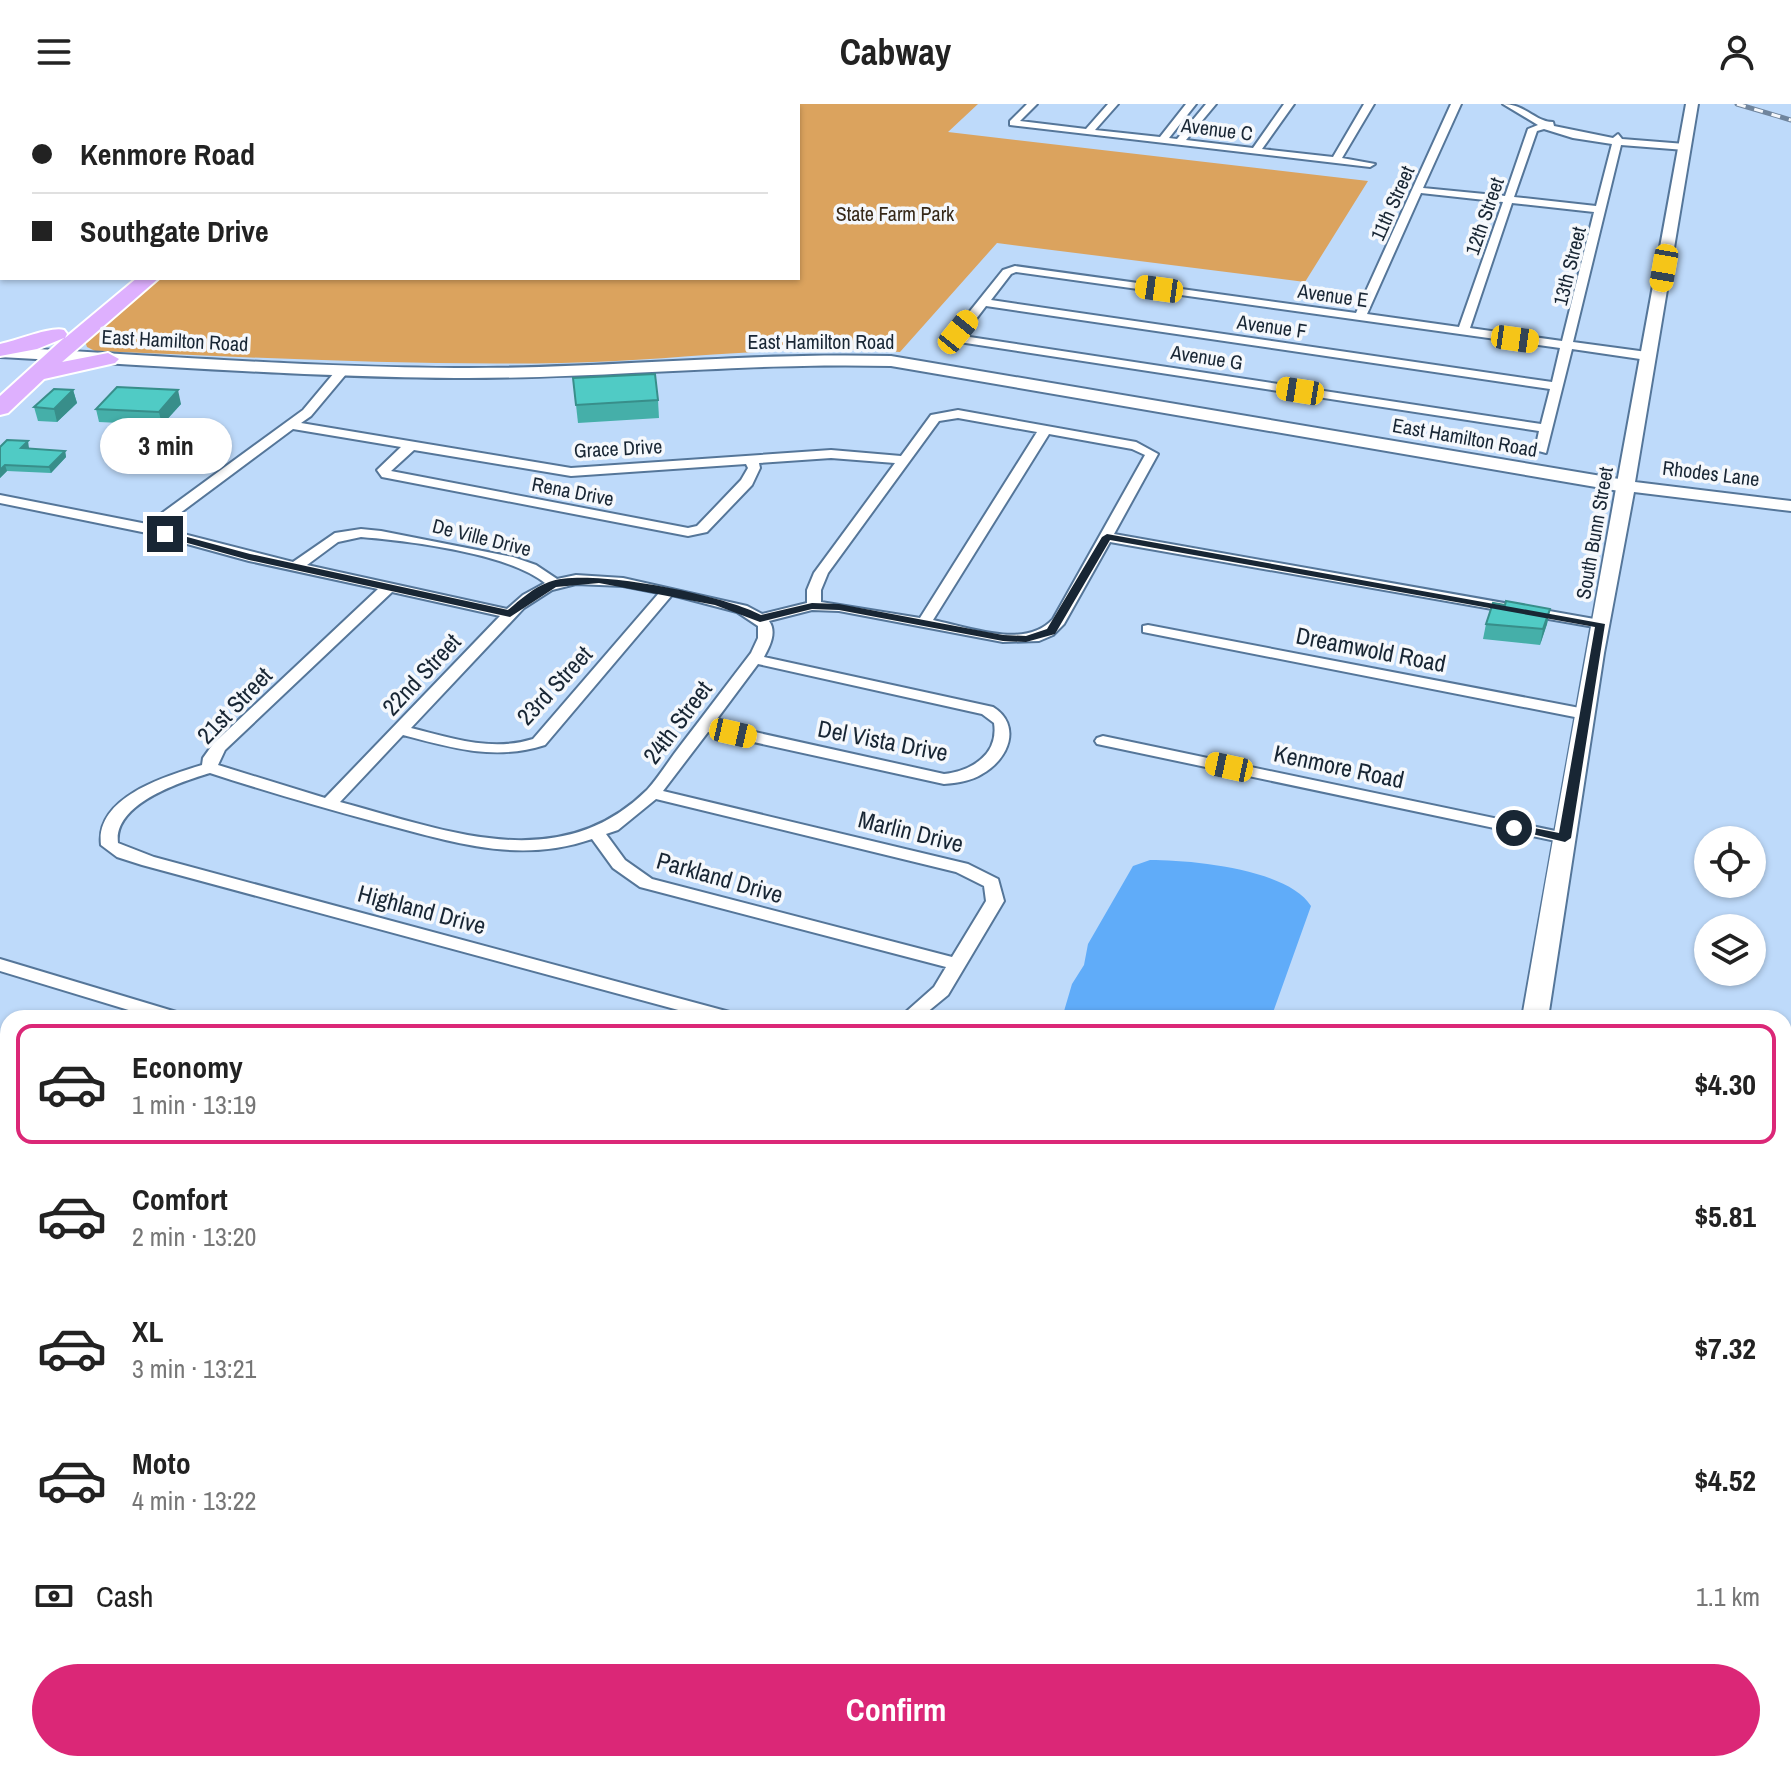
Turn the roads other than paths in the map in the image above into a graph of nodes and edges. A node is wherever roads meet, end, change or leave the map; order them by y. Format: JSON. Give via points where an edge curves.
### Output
{"nodes":[{"id":1,"x":160,"y":104,"type":"edge"},
{"id":2,"x":171,"y":104,"type":"edge"},
{"id":3,"x":1032,"y":104,"type":"edge"},
{"id":4,"x":1113,"y":104,"type":"edge"},
{"id":5,"x":1191,"y":104,"type":"edge"},
{"id":6,"x":1211,"y":104,"type":"edge"},
{"id":7,"x":1289,"y":104,"type":"edge"},
{"id":8,"x":1369,"y":104,"type":"edge"},
{"id":9,"x":1456,"y":104,"type":"edge"},
{"id":10,"x":1508,"y":104,"type":"edge"},
{"id":11,"x":1520,"y":104,"type":"edge"},
{"id":12,"x":1692,"y":104,"type":"edge"},
{"id":13,"x":1547,"y":124,"type":"junction"},
{"id":14,"x":1088,"y":132,"type":"junction"},
{"id":15,"x":1618,"y":139,"type":"junction"},
{"id":16,"x":1162,"y":141,"type":"junction"},
{"id":17,"x":1179,"y":142,"type":"junction"},
{"id":18,"x":1685,"y":145,"type":"junction"},
{"id":19,"x":1256,"y":151,"type":"junction"},
{"id":20,"x":1336,"y":160,"type":"junction"},
{"id":21,"x":1370,"y":164,"type":"dead end"},
{"id":22,"x":1418,"y":190,"type":"junction"},
{"id":23,"x":1508,"y":200,"type":"junction"},
{"id":24,"x":1601,"y":210,"type":"junction"},
{"id":25,"x":124,"y":280,"type":"edge"},
{"id":26,"x":146,"y":280,"type":"edge"},
{"id":27,"x":982,"y":302,"type":"junction"},
{"id":28,"x":1360,"y":317,"type":"junction"},
{"id":29,"x":1463,"y":332,"type":"junction"},
{"id":30,"x":57,"y":334,"type":"junction"},
{"id":31,"x":1567,"y":347,"type":"junction"},
{"id":32,"x":0,"y":351,"type":"edge"},
{"id":33,"x":1647,"y":356,"type":"junction"},
{"id":34,"x":108,"y":359,"type":"joint"},
{"id":35,"x":42,"y":362,"type":"junction"},
{"id":36,"x":343,"y":370,"type":"junction"},
{"id":37,"x":0,"y":386,"type":"edge"},
{"id":38,"x":1557,"y":386,"type":"junction"},
{"id":39,"x":0,"y":408,"type":"edge"},
{"id":40,"x":290,"y":425,"type":"junction"},
{"id":41,"x":1546,"y":428,"type":"junction"},
{"id":42,"x":1045,"y":430,"type":"junction"},
{"id":43,"x":409,"y":447,"type":"junction"},
{"id":44,"x":1541,"y":450,"type":"dead end"},
{"id":45,"x":751,"y":460,"type":"junction"},
{"id":46,"x":903,"y":460,"type":"junction"},
{"id":47,"x":1625,"y":486,"type":"junction"},
{"id":48,"x":0,"y":499,"type":"edge"},
{"id":49,"x":1791,"y":506,"type":"edge"},
{"id":50,"x":149,"y":529,"type":"junction"},
{"id":51,"x":1107,"y":537,"type":"junction"},
{"id":52,"x":296,"y":567,"type":"junction"},
{"id":53,"x":554,"y":584,"type":"junction"},
{"id":54,"x":389,"y":587,"type":"junction"},
{"id":55,"x":667,"y":592,"type":"junction"},
{"id":56,"x":814,"y":606,"type":"junction"},
{"id":57,"x":510,"y":614,"type":"junction"},
{"id":58,"x":760,"y":619,"type":"junction"},
{"id":59,"x":925,"y":622,"type":"junction"},
{"id":60,"x":1600,"y":624,"type":"junction"},
{"id":61,"x":1148,"y":629,"type":"dead end"},
{"id":62,"x":754,"y":659,"type":"junction"},
{"id":63,"x":1585,"y":714,"type":"junction"},
{"id":64,"x":704,"y":726,"type":"junction"},
{"id":65,"x":401,"y":730,"type":"junction"},
{"id":66,"x":1103,"y":741,"type":"dead end"},
{"id":67,"x":210,"y":768,"type":"junction"},
{"id":68,"x":653,"y":793,"type":"junction"},
{"id":69,"x":329,"y":804,"type":"junction"},
{"id":70,"x":597,"y":833,"type":"junction"},
{"id":71,"x":107,"y":837,"type":"joint"},
{"id":72,"x":1565,"y":838,"type":"junction"},
{"id":73,"x":957,"y":964,"type":"junction"},
{"id":74,"x":0,"y":965,"type":"edge"},
{"id":75,"x":149,"y":1010,"type":"edge"},
{"id":76,"x":700,"y":1010,"type":"edge"},
{"id":77,"x":918,"y":1010,"type":"edge"},
{"id":78,"x":1536,"y":1010,"type":"edge"}],
"edges":[{"from":1,"to":2,"type":"street"},
{"from":3,"to":14,"type":"street","name":"Avenue C","via":[[1013,123]]},
{"from":4,"to":14,"type":"street"},
{"from":5,"to":16,"type":"street"},
{"from":6,"to":17,"type":"street"},
{"from":7,"to":19,"type":"street"},
{"from":8,"to":20,"type":"street"},
{"from":9,"to":22,"type":"street","name":"11th Street"},
{"from":10,"to":13,"type":"street"},
{"from":11,"to":13,"type":"street","via":[[1535,110]]},
{"from":12,"to":18,"type":"street","name":"South Bunn Street"},
{"from":13,"to":15,"type":"street","via":[[1578,136]]},
{"from":13,"to":23,"type":"street","name":"12th Street","via":[[1533,129]]},
{"from":14,"to":16,"type":"street","name":"Avenue C"},
{"from":15,"to":18,"type":"street"},
{"from":15,"to":24,"type":"street","name":"13th Street"},
{"from":16,"to":17,"type":"street","name":"Avenue C"},
{"from":17,"to":19,"type":"street","name":"Avenue C"},
{"from":18,"to":33,"type":"street","name":"South Bunn Street"},
{"from":19,"to":20,"type":"street","name":"Avenue C"},
{"from":20,"to":21,"type":"street","name":"Avenue C"},
{"from":22,"to":23,"type":"street"},
{"from":22,"to":28,"type":"street","name":"11th Street"},
{"from":23,"to":24,"type":"street"},
{"from":23,"to":29,"type":"street","name":"12th Street"},
{"from":24,"to":31,"type":"street","name":"13th Street"},
{"from":25,"to":30,"type":"highway"},
{"from":26,"to":35,"type":"highway"},
{"from":27,"to":28,"type":"street","name":"Avenue E","via":[[1013,270]]},
{"from":27,"to":38,"type":"street","name":"Avenue F"},
{"from":27,"to":41,"type":"street","name":"Avenue G","via":[[957,338]]},
{"from":28,"to":29,"type":"street","name":"Avenue E"},
{"from":29,"to":31,"type":"street","name":"Avenue E"},
{"from":30,"to":32,"type":"highway"},
{"from":30,"to":35,"type":"highway"},
{"from":31,"to":33,"type":"street","name":"Avenue E"},
{"from":31,"to":38,"type":"street","name":"13th Street"},
{"from":32,"to":35,"type":"main road"},
{"from":33,"to":47,"type":"street","name":"South Bunn Street"},
{"from":34,"to":35,"type":"highway","via":[[62,366]]},
{"from":34,"to":36,"type":"main road","name":"East Hamilton Road"},
{"from":35,"to":37,"type":"highway"},
{"from":35,"to":39,"type":"highway"},
{"from":36,"to":40,"type":"street","via":[[319,401]]},
{"from":36,"to":47,"type":"main road","name":"East Hamilton Road","via":[[538,372],[822,359],[891,361]]},
{"from":38,"to":41,"type":"street","name":"13th Street"},
{"from":40,"to":43,"type":"street","name":"Grace Drive"},
{"from":40,"to":50,"type":"street"},
{"from":41,"to":44,"type":"street","name":"13th Street"},
{"from":42,"to":46,"type":"street","via":[[946,414],[933,419]]},
{"from":42,"to":51,"type":"street","via":[[1149,450],[1152,457]]},
{"from":42,"to":59,"type":"street"},
{"from":43,"to":45,"type":"street","name":"Grace Drive","via":[[571,472]]},
{"from":43,"to":45,"type":"street","name":"Rena Drive","via":[[386,465],[387,474],[688,532],[702,529],[747,482],[754,468]]},
{"from":45,"to":46,"type":"street","name":"Grace Drive","via":[[851,454]]},
{"from":46,"to":56,"type":"street","via":[[821,573]]},
{"from":47,"to":49,"type":"street","name":"Rhodes Lane"},
{"from":47,"to":60,"type":"street","name":"South Bunn Street"},
{"from":48,"to":50,"type":"street"},
{"from":50,"to":52,"type":"street"},
{"from":51,"to":59,"type":"street","via":[[1059,621],[1039,637],[1003,638]]},
{"from":51,"to":60,"type":"street"},
{"from":52,"to":53,"type":"street","name":"De Ville Drive","via":[[335,538],[358,532],[525,565]]},
{"from":52,"to":54,"type":"street"},
{"from":53,"to":55,"type":"street","name":"De Ville Drive","via":[[599,580]]},
{"from":53,"to":57,"type":"street","name":"22nd Street"},
{"from":54,"to":57,"type":"street"},
{"from":54,"to":67,"type":"street","name":"21st Street","via":[[219,747]]},
{"from":55,"to":58,"type":"street","name":"De Ville Drive","via":[[742,609]]},
{"from":55,"to":65,"type":"street","name":"23rd Street","via":[[539,742],[496,752]]},
{"from":56,"to":58,"type":"street"},
{"from":56,"to":59,"type":"street"},
{"from":57,"to":65,"type":"street","name":"22nd Street"},
{"from":58,"to":62,"type":"street","name":"24th Street","via":[[765,638]]},
{"from":60,"to":63,"type":"street","name":"South Bunn Street"},
{"from":61,"to":63,"type":"street","name":"Dreamwold Road"},
{"from":62,"to":64,"type":"street","name":"24th Street"},
{"from":62,"to":64,"type":"street","name":"Del Vista Drive","via":[[987,710],[1001,718],[1004,735],[978,770],[944,779]]},
{"from":63,"to":72,"type":"street","name":"South Bunn Street"},
{"from":64,"to":68,"type":"street","name":"24th Street"},
{"from":65,"to":69,"type":"street","name":"22nd Street"},
{"from":66,"to":72,"type":"street","name":"Kenmore Road"},
{"from":67,"to":69,"type":"street"},
{"from":67,"to":71,"type":"street","name":"21st Street","via":[[150,790],[118,817]]},
{"from":68,"to":70,"type":"street","name":"24th Street"},
{"from":68,"to":73,"type":"street","name":"Marlin Drive","via":[[980,875],[995,887],[995,901]]},
{"from":69,"to":70,"type":"street","via":[[490,845],[549,845]]},
{"from":70,"to":73,"type":"street","name":"Parkland Drive","via":[[619,864],[646,883]]},
{"from":71,"to":76,"type":"street","name":"Highland Drive","via":[[123,853],[148,861]]},
{"from":72,"to":78,"type":"street","name":"South Bunn Street"},
{"from":73,"to":77,"type":"street","name":"Marlin Drive","via":[[941,991]]},
{"from":74,"to":75,"type":"street"}]}
